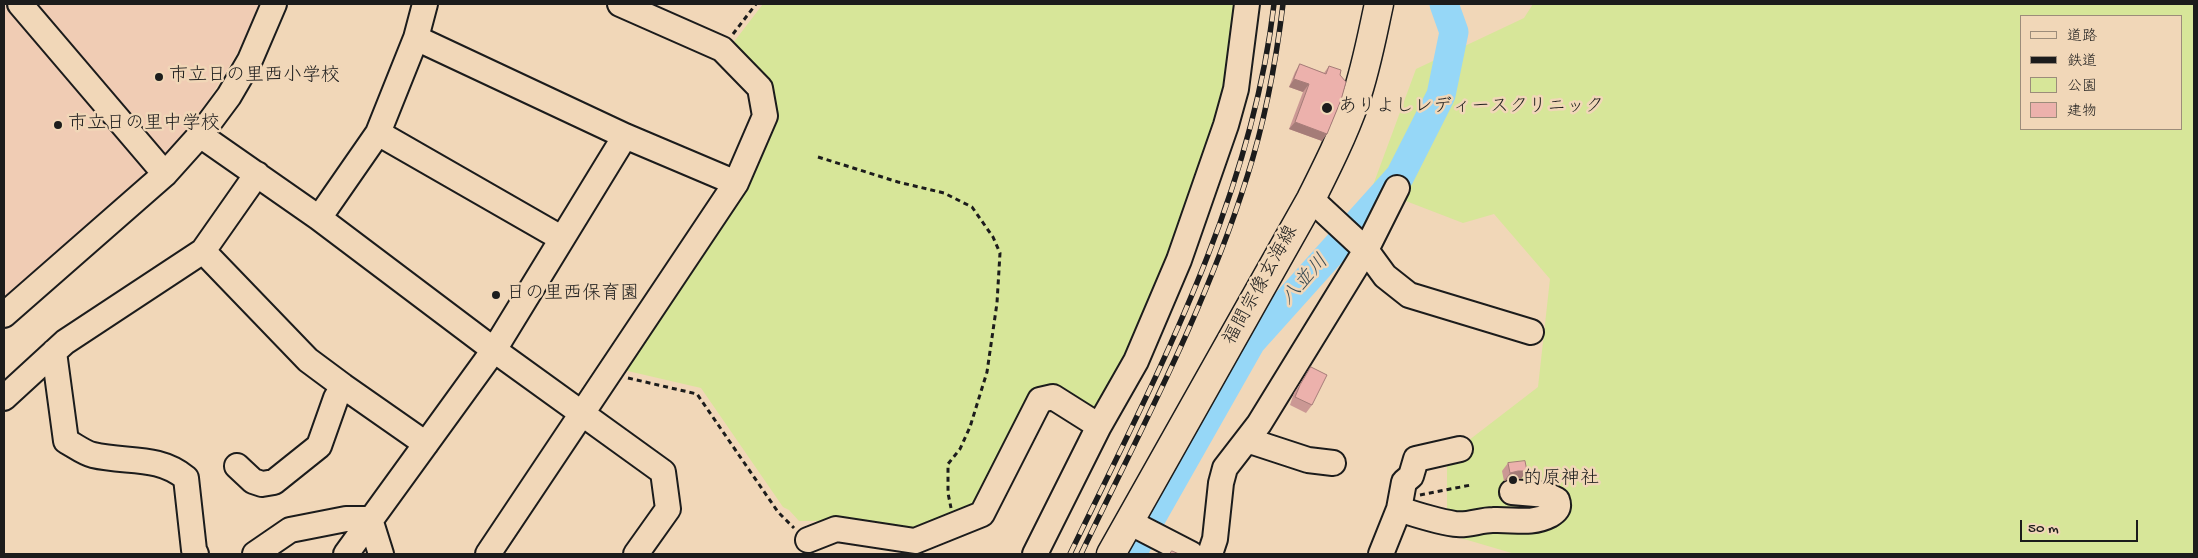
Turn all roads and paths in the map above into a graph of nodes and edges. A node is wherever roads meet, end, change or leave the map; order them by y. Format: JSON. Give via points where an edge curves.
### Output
{"nodes":[{"id":1,"x":20,"y":4,"type":"edge"},
{"id":2,"x":274,"y":4,"type":"edge"},
{"id":3,"x":425,"y":4,"type":"edge"},
{"id":4,"x":620,"y":4,"type":"edge"},
{"id":5,"x":756,"y":4,"type":"edge"},
{"id":6,"x":1248,"y":4,"type":"edge"},
{"id":7,"x":1379,"y":4,"type":"edge"},
{"id":8,"x":416,"y":38,"type":"junction"},
{"id":9,"x":722,"y":49,"type":"junction"},
{"id":10,"x":378,"y":133,"type":"junction"},
{"id":11,"x":200,"y":135,"type":"junction"},
{"id":12,"x":625,"y":136,"type":"junction"},
{"id":13,"x":818,"y":156,"type":"dead end"},
{"id":14,"x":165,"y":174,"type":"junction"},
{"id":15,"x":257,"y":174,"type":"junction"},
{"id":16,"x":736,"y":184,"type":"junction"},
{"id":17,"x":1397,"y":188,"type":"dead end"},
{"id":18,"x":1311,"y":199,"type":"junction"},
{"id":19,"x":319,"y":218,"type":"junction"},
{"id":20,"x":561,"y":238,"type":"junction"},
{"id":21,"x":203,"y":250,"type":"junction"},
{"id":22,"x":1366,"y":250,"type":"junction"},
{"id":23,"x":4,"y":315,"type":"edge"},
{"id":24,"x":1531,"y":332,"type":"dead end"},
{"id":25,"x":494,"y":350,"type":"junction"},
{"id":26,"x":54,"y":352,"type":"junction"},
{"id":27,"x":608,"y":373,"type":"junction"},
{"id":28,"x":343,"y":386,"type":"junction"},
{"id":29,"x":4,"y":398,"type":"edge"},
{"id":30,"x":582,"y":412,"type":"junction"},
{"id":31,"x":1099,"y":426,"type":"junction"},
{"id":32,"x":1247,"y":440,"type":"junction"},
{"id":33,"x":426,"y":444,"type":"junction"},
{"id":34,"x":1460,"y":449,"type":"dead end"},
{"id":35,"x":1333,"y":463,"type":"dead end"},
{"id":36,"x":238,"y":466,"type":"dead end"},
{"id":37,"x":1471,"y":485,"type":"dead end"},
{"id":38,"x":1512,"y":492,"type":"dead end"},
{"id":39,"x":1399,"y":504,"type":"junction"},
{"id":40,"x":370,"y":519,"type":"junction"},
{"id":41,"x":1135,"y":525,"type":"junction"},
{"id":42,"x":954,"y":526,"type":"junction"},
{"id":43,"x":816,"y":549,"type":"edge"},
{"id":44,"x":196,"y":554,"type":"edge"},
{"id":45,"x":255,"y":554,"type":"edge"},
{"id":46,"x":346,"y":554,"type":"edge"},
{"id":47,"x":381,"y":554,"type":"edge"},
{"id":48,"x":488,"y":554,"type":"edge"},
{"id":49,"x":636,"y":554,"type":"edge"},
{"id":50,"x":1035,"y":554,"type":"edge"},
{"id":51,"x":1111,"y":554,"type":"edge"},
{"id":52,"x":1191,"y":554,"type":"edge"},
{"id":53,"x":1210,"y":554,"type":"edge"},
{"id":54,"x":1381,"y":554,"type":"edge"}],
"edges":[{"from":1,"to":14,"type":"street"},
{"from":2,"to":11,"type":"street","via":[[250,60]]},
{"from":3,"to":8,"type":"street"},
{"from":4,"to":9,"type":"street"},
{"from":5,"to":9,"type":"path"},
{"from":6,"to":31,"type":"street","via":[[1236,89],[1204,190],[1179,260],[1136,361]]},
{"from":7,"to":18,"type":"main road","name":"福間宗像玄海線","via":[[1369,55],[1355,100]]},
{"from":8,"to":10,"type":"street"},
{"from":8,"to":12,"type":"street"},
{"from":9,"to":16,"type":"street","via":[[760,88],[765,116]]},
{"from":10,"to":19,"type":"street"},
{"from":10,"to":20,"type":"street"},
{"from":11,"to":14,"type":"street"},
{"from":11,"to":15,"type":"street"},
{"from":12,"to":16,"type":"street"},
{"from":12,"to":20,"type":"street"},
{"from":13,"to":42,"type":"path","via":[[944,193],[972,207],[1000,253],[988,372],[970,427],[948,464],[948,493]]},
{"from":14,"to":23,"type":"street"},
{"from":15,"to":19,"type":"street"},
{"from":15,"to":21,"type":"street"},
{"from":16,"to":27,"type":"street"},
{"from":17,"to":22,"type":"street"},
{"from":18,"to":22,"type":"street"},
{"from":18,"to":41,"type":"main road","name":"福間宗像玄海線"},
{"from":19,"to":25,"type":"street"},
{"from":20,"to":25,"type":"street"},
{"from":21,"to":26,"type":"street"},
{"from":21,"to":28,"type":"street","via":[[308,360]]},
{"from":22,"to":24,"type":"street","via":[[1385,276],[1409,295]]},
{"from":22,"to":32,"type":"street"},
{"from":25,"to":30,"type":"street"},
{"from":25,"to":33,"type":"street"},
{"from":26,"to":29,"type":"street"},
{"from":26,"to":44,"type":"street","via":[[66,441],[92,455],[155,462],[174,468],[186,478]]},
{"from":27,"to":30,"type":"street"},
{"from":27,"to":43,"type":"path","via":[[697,394],[778,512]]},
{"from":28,"to":33,"type":"street"},
{"from":28,"to":36,"type":"street","via":[[319,446],[274,482],[262,484],[253,481]]},
{"from":30,"to":48,"type":"street"},
{"from":30,"to":49,"type":"street","via":[[663,472],[668,509]]},
{"from":31,"to":42,"type":"street","via":[[1053,398],[1040,400],[982,514]]},
{"from":31,"to":50,"type":"street"},
{"from":32,"to":35,"type":"street","via":[[1308,460]]},
{"from":32,"to":53,"type":"street","via":[[1225,468]]},
{"from":33,"to":40,"type":"street"},
{"from":34,"to":39,"type":"street","via":[[1416,459],[1411,476],[1404,482]]},
{"from":37,"to":39,"type":"path"},
{"from":38,"to":39,"type":"street","via":[[1547,495],[1557,500],[1559,506],[1556,512],[1539,521],[1495,520],[1466,525],[1423,517]]},
{"from":39,"to":54,"type":"street"},
{"from":40,"to":45,"type":"street","via":[[346,519],[290,530]]},
{"from":40,"to":46,"type":"street"},
{"from":40,"to":47,"type":"street"},
{"from":41,"to":51,"type":"main road","name":"福間宗像玄海線"},
{"from":41,"to":52,"type":"street"},
{"from":42,"to":43,"type":"street","via":[[915,541],[836,529]]}]}
